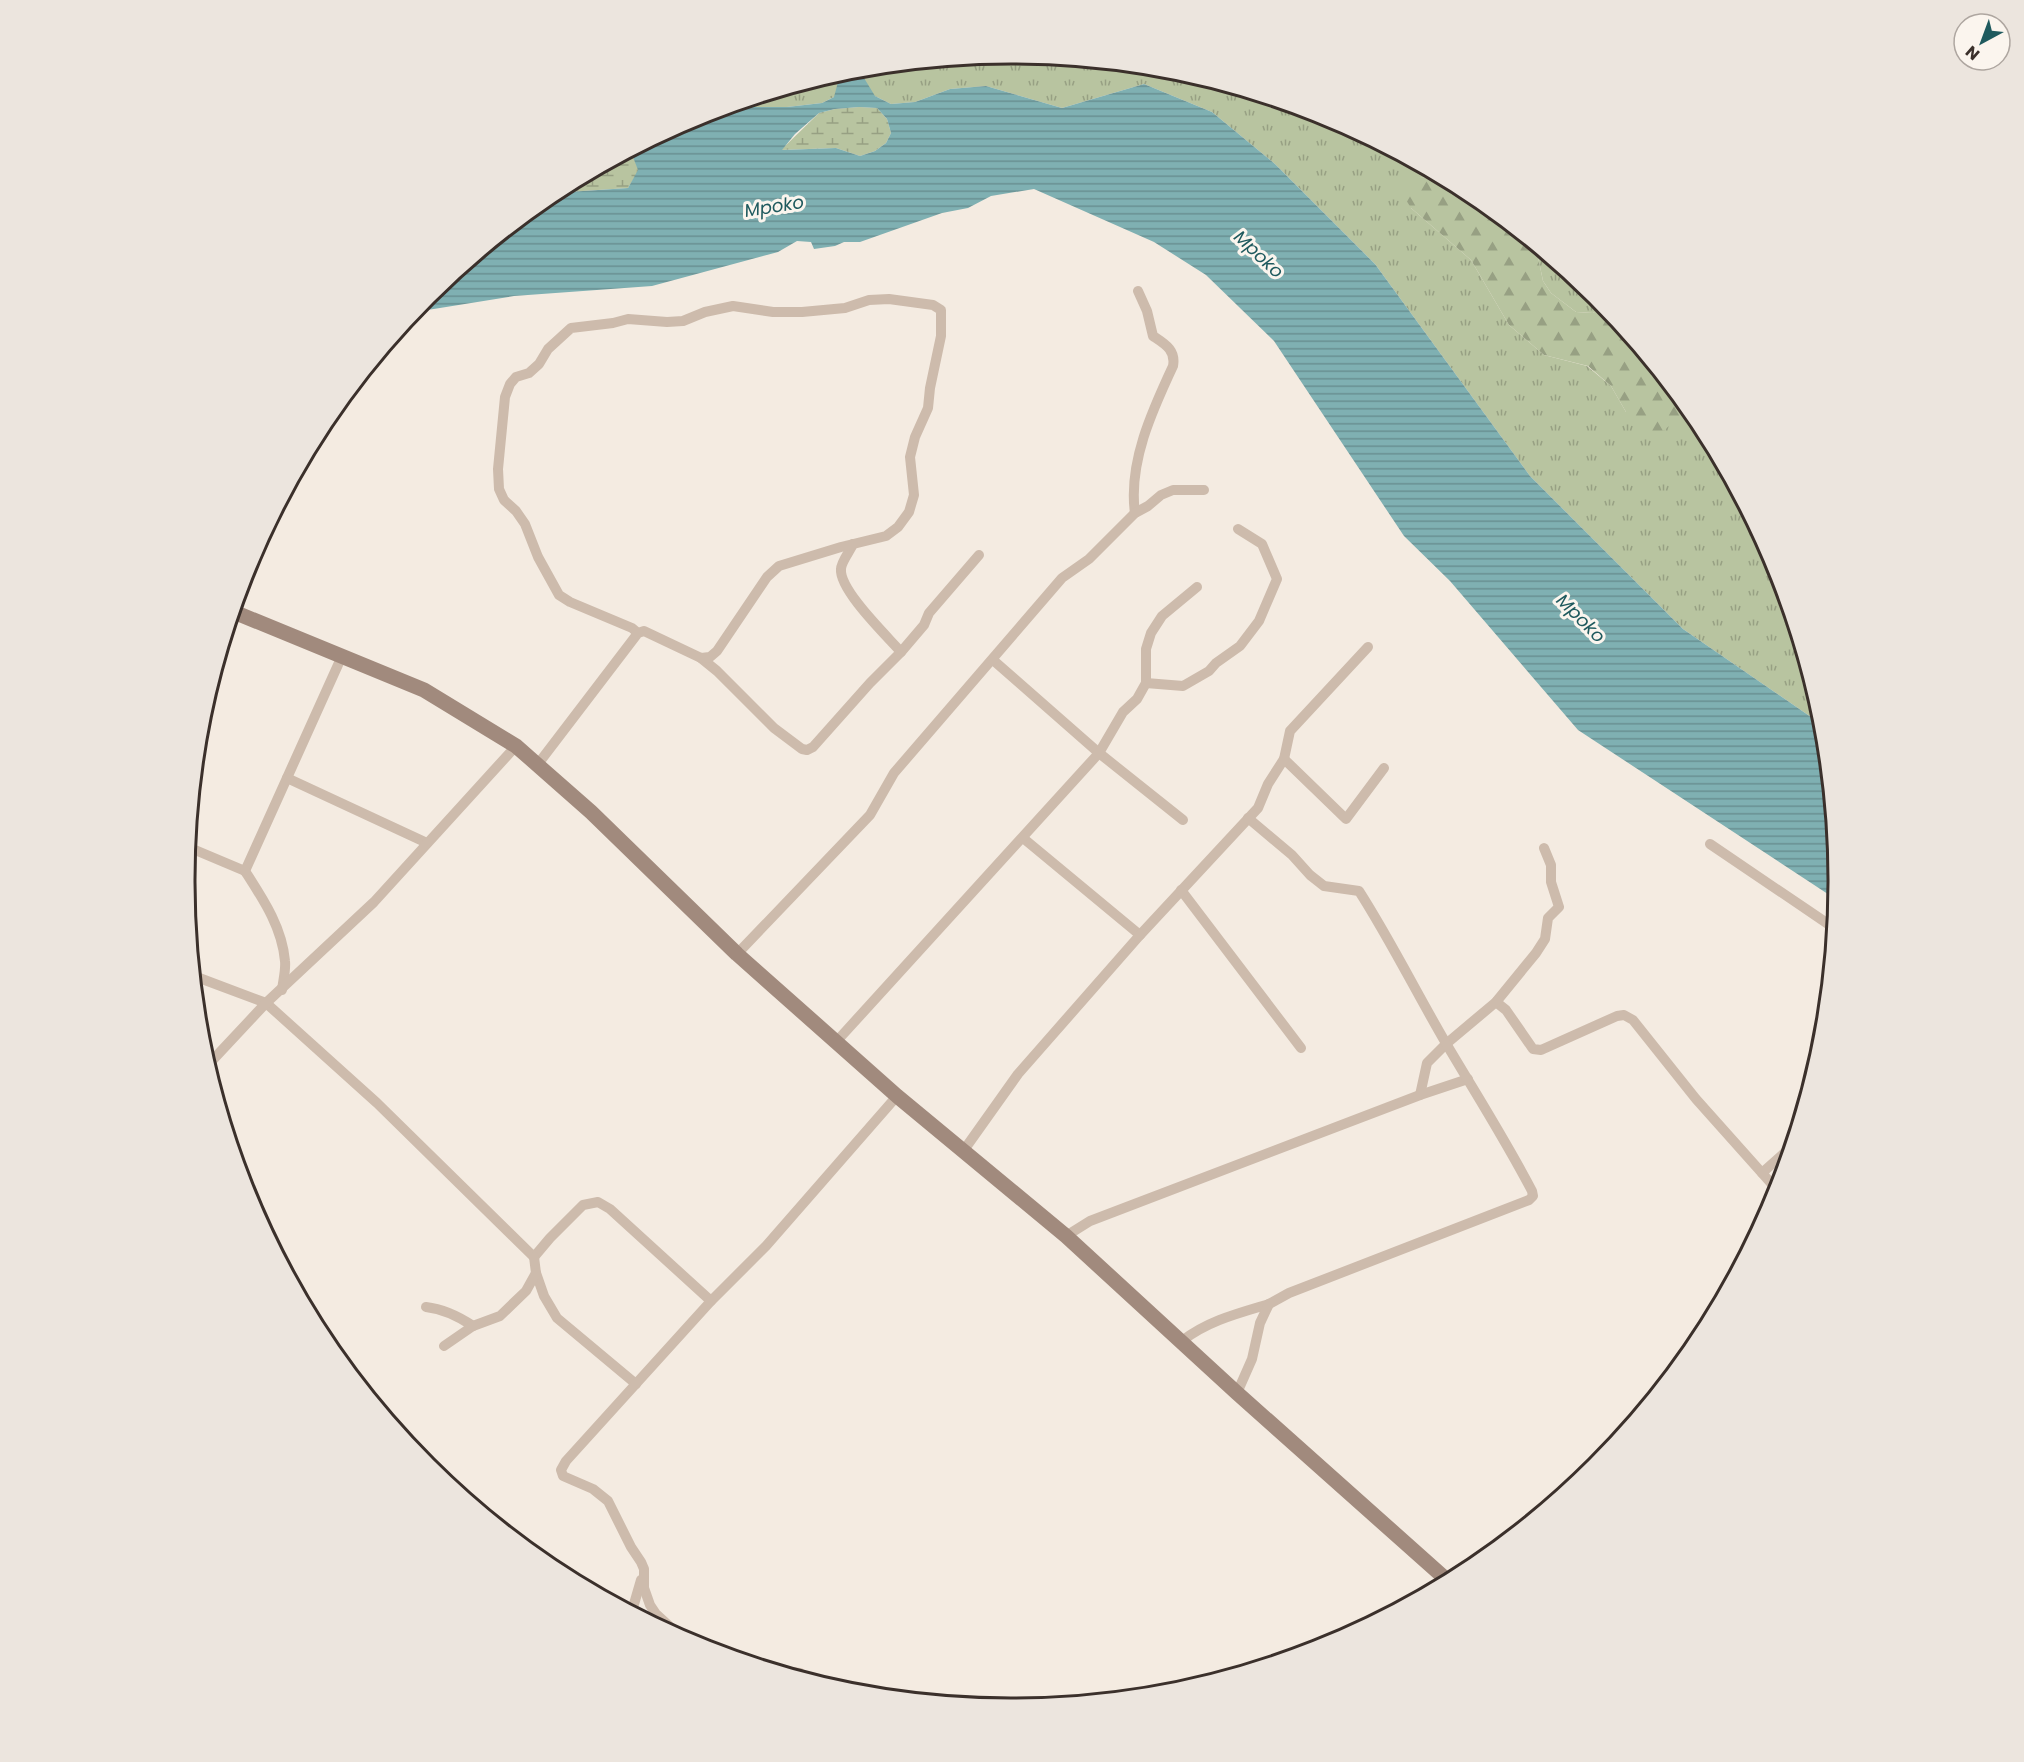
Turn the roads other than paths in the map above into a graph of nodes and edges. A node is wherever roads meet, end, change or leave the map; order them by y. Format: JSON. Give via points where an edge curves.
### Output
{"nodes":[{"id":1,"x":1138,"y":291,"type":"dead end"},
{"id":2,"x":1204,"y":490,"type":"dead end"},
{"id":3,"x":1135,"y":513,"type":"junction"},
{"id":4,"x":1238,"y":529,"type":"dead end"},
{"id":5,"x":854,"y":544,"type":"junction"},
{"id":6,"x":979,"y":555,"type":"dead end"},
{"id":7,"x":1197,"y":587,"type":"dead end"},
{"id":8,"x":241,"y":615,"type":"edge"},
{"id":9,"x":638,"y":633,"type":"junction"},
{"id":10,"x":1368,"y":647,"type":"dead end"},
{"id":11,"x":901,"y":652,"type":"junction"},
{"id":12,"x":342,"y":656,"type":"junction"},
{"id":13,"x":701,"y":658,"type":"junction"},
{"id":14,"x":993,"y":660,"type":"junction"},
{"id":15,"x":1146,"y":683,"type":"junction"},
{"id":16,"x":516,"y":746,"type":"junction"},
{"id":17,"x":1099,"y":753,"type":"junction"},
{"id":18,"x":1284,"y":759,"type":"junction"},
{"id":19,"x":538,"y":764,"type":"junction"},
{"id":20,"x":1384,"y":768,"type":"dead end"},
{"id":21,"x":287,"y":778,"type":"junction"},
{"id":22,"x":1248,"y":818,"type":"junction"},
{"id":23,"x":1183,"y":820,"type":"dead end"},
{"id":24,"x":1023,"y":838,"type":"junction"},
{"id":25,"x":427,"y":843,"type":"junction"},
{"id":26,"x":1710,"y":844,"type":"dead end"},
{"id":27,"x":1544,"y":848,"type":"dead end"},
{"id":28,"x":196,"y":850,"type":"edge"},
{"id":29,"x":244,"y":871,"type":"junction"},
{"id":30,"x":1181,"y":890,"type":"junction"},
{"id":31,"x":1827,"y":922,"type":"edge"},
{"id":32,"x":1140,"y":934,"type":"junction"},
{"id":33,"x":736,"y":954,"type":"junction"},
{"id":34,"x":201,"y":979,"type":"edge"},
{"id":35,"x":282,"y":990,"type":"junction"},
{"id":36,"x":1496,"y":1002,"type":"junction"},
{"id":37,"x":266,"y":1003,"type":"junction"},
{"id":38,"x":836,"y":1042,"type":"junction"},
{"id":39,"x":1446,"y":1044,"type":"junction"},
{"id":40,"x":1302,"y":1048,"type":"dead end"},
{"id":41,"x":215,"y":1057,"type":"edge"},
{"id":42,"x":1468,"y":1079,"type":"junction"},
{"id":43,"x":1420,"y":1095,"type":"junction"},
{"id":44,"x":897,"y":1096,"type":"junction"},
{"id":45,"x":964,"y":1150,"type":"junction"},
{"id":46,"x":1779,"y":1158,"type":"edge"},
{"id":47,"x":1762,"y":1173,"type":"junction"},
{"id":48,"x":1770,"y":1182,"type":"edge"},
{"id":49,"x":1066,"y":1236,"type":"junction"},
{"id":50,"x":534,"y":1257,"type":"junction"},
{"id":51,"x":536,"y":1273,"type":"junction"},
{"id":52,"x":711,"y":1301,"type":"junction"},
{"id":53,"x":1269,"y":1304,"type":"junction"},
{"id":54,"x":426,"y":1307,"type":"dead end"},
{"id":55,"x":473,"y":1326,"type":"junction"},
{"id":56,"x":1182,"y":1341,"type":"junction"},
{"id":57,"x":444,"y":1346,"type":"dead end"},
{"id":58,"x":636,"y":1384,"type":"junction"},
{"id":59,"x":1237,"y":1393,"type":"junction"},
{"id":60,"x":644,"y":1569,"type":"junction"},
{"id":61,"x":1441,"y":1575,"type":"edge"},
{"id":62,"x":634,"y":1604,"type":"edge"},
{"id":63,"x":659,"y":1616,"type":"edge"}],
"edges":[{"from":1,"to":3,"type":"street","via":[[1153,336],[1171,349],[1175,357],[1137,462],[1132,497]]},
{"from":2,"to":3,"type":"street","via":[[1173,490]]},
{"from":3,"to":14,"type":"street","via":[[1089,559],[1062,578]]},
{"from":4,"to":15,"type":"street","via":[[1262,544],[1277,579],[1258,621],[1240,646],[1203,675],[1183,686]]},
{"from":5,"to":9,"type":"street","via":[[886,536],[909,512],[914,495],[910,457],[928,408],[941,336],[941,310],[933,305],[889,299],[802,312],[733,306],[683,321],[628,319],[571,328],[548,349],[539,364],[510,384],[505,397],[499,489],[525,524],[559,596]]},
{"from":5,"to":11,"type":"street","via":[[841,568],[847,591]]},
{"from":5,"to":13,"type":"street","via":[[779,566],[717,651]]},
{"from":6,"to":11,"type":"street"},
{"from":7,"to":15,"type":"street","via":[[1162,616],[1151,633],[1146,649]]},
{"from":8,"to":12,"type":"street"},
{"from":9,"to":13,"type":"street","via":[[644,631]]},
{"from":9,"to":19,"type":"street"},
{"from":10,"to":18,"type":"street","via":[[1290,731]]},
{"from":11,"to":13,"type":"street","via":[[807,750],[774,728]]},
{"from":12,"to":16,"type":"street","via":[[424,690]]},
{"from":12,"to":21,"type":"street"},
{"from":14,"to":17,"type":"street"},
{"from":14,"to":33,"type":"street","via":[[894,772],[870,815]]},
{"from":15,"to":17,"type":"street"},
{"from":16,"to":19,"type":"street"},
{"from":16,"to":25,"type":"street"},
{"from":17,"to":23,"type":"street"},
{"from":17,"to":24,"type":"street"},
{"from":18,"to":20,"type":"street","via":[[1346,819]]},
{"from":18,"to":22,"type":"street","via":[[1258,808]]},
{"from":19,"to":33,"type":"street"},
{"from":21,"to":25,"type":"street"},
{"from":21,"to":29,"type":"street"},
{"from":22,"to":30,"type":"street"},
{"from":22,"to":39,"type":"street","via":[[1323,886],[1359,891]]},
{"from":24,"to":32,"type":"street"},
{"from":24,"to":38,"type":"street"},
{"from":25,"to":35,"type":"street","via":[[374,902]]},
{"from":26,"to":31,"type":"street"},
{"from":27,"to":36,"type":"street","via":[[1559,907],[1548,918],[1545,939],[1536,953]]},
{"from":28,"to":29,"type":"street"},
{"from":29,"to":35,"type":"street","via":[[276,926],[286,963]]},
{"from":30,"to":32,"type":"street"},
{"from":30,"to":40,"type":"street"},
{"from":32,"to":45,"type":"street","via":[[1018,1074]]},
{"from":33,"to":38,"type":"street"},
{"from":34,"to":37,"type":"street"},
{"from":35,"to":37,"type":"street"},
{"from":36,"to":39,"type":"street"},
{"from":36,"to":47,"type":"street","via":[[1533,1049],[1541,1050],[1617,1016],[1633,1020]]},
{"from":37,"to":41,"type":"street"},
{"from":37,"to":50,"type":"street","via":[[377,1103]]},
{"from":38,"to":44,"type":"street"},
{"from":39,"to":42,"type":"street"},
{"from":39,"to":43,"type":"street","via":[[1427,1063]]},
{"from":42,"to":43,"type":"street"},
{"from":42,"to":53,"type":"street","via":[[1533,1196]]},
{"from":43,"to":49,"type":"street","via":[[1090,1221]]},
{"from":44,"to":45,"type":"street"},
{"from":44,"to":52,"type":"street","via":[[765,1246]]},
{"from":45,"to":49,"type":"street"},
{"from":46,"to":47,"type":"street"},
{"from":47,"to":48,"type":"street"},
{"from":49,"to":56,"type":"street"},
{"from":50,"to":51,"type":"street"},
{"from":50,"to":52,"type":"street","via":[[583,1205],[598,1202]]},
{"from":51,"to":55,"type":"street","via":[[526,1291],[500,1316]]},
{"from":51,"to":58,"type":"street","via":[[557,1318]]},
{"from":52,"to":58,"type":"street"},
{"from":53,"to":56,"type":"street","via":[[1208,1324]]},
{"from":53,"to":59,"type":"street"},
{"from":54,"to":55,"type":"street","via":[[439,1308]]},
{"from":55,"to":57,"type":"street"},
{"from":56,"to":59,"type":"street"},
{"from":58,"to":60,"type":"street","via":[[561,1470],[563,1476],[593,1489],[608,1501]]},
{"from":59,"to":61,"type":"street"},
{"from":60,"to":62,"type":"street"},
{"from":60,"to":63,"type":"street","via":[[644,1588]]}]}
